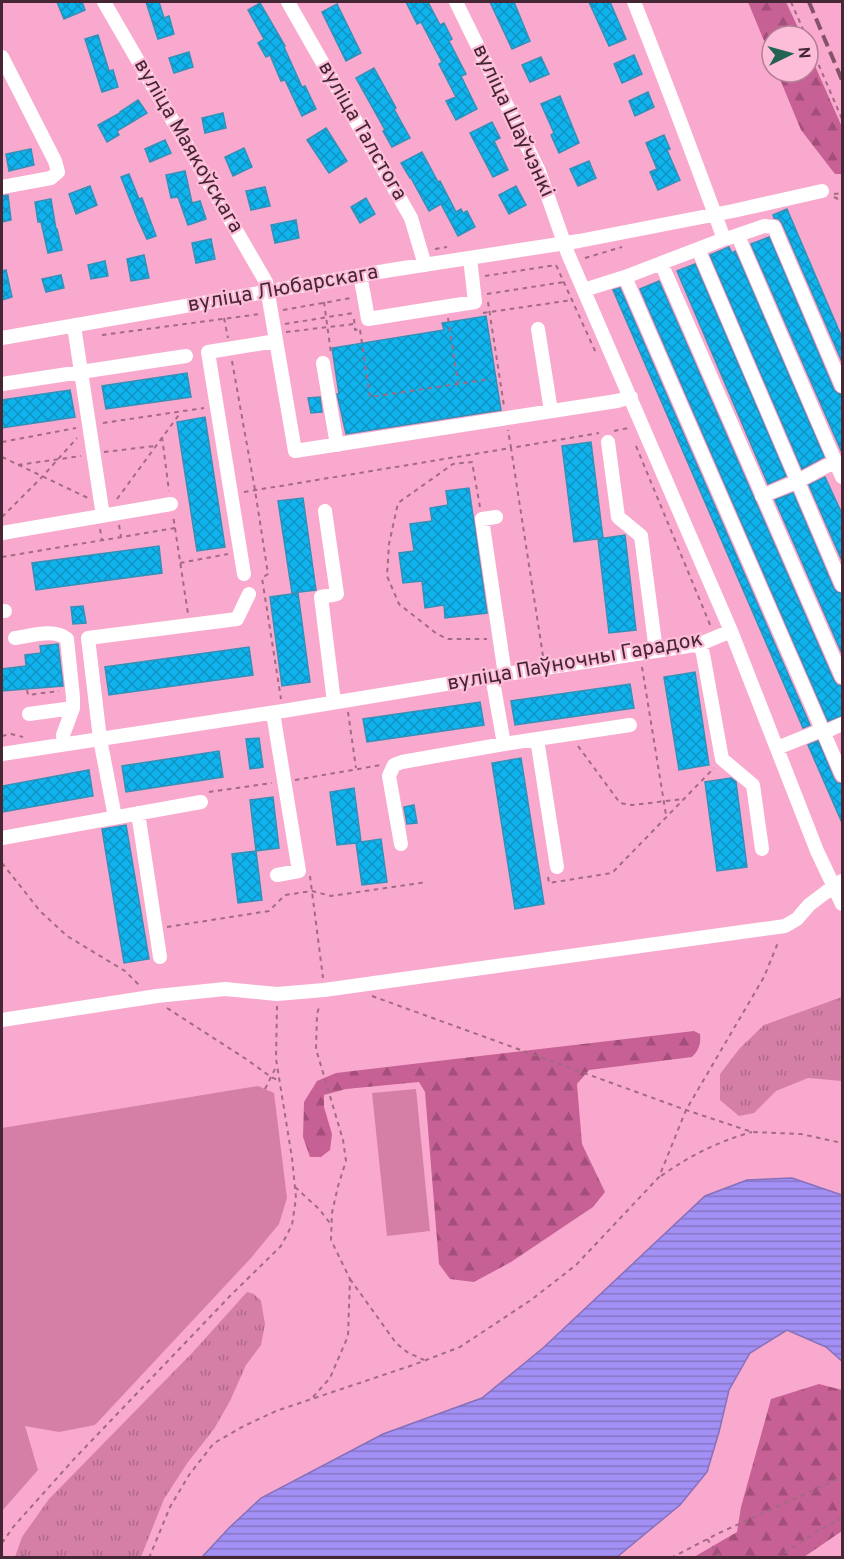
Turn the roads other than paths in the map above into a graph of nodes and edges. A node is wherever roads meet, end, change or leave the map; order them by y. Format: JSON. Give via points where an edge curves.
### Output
{"nodes":[{"id":1,"x":104,"y":2,"type":"edge"},
{"id":2,"x":288,"y":2,"type":"edge"},
{"id":3,"x":456,"y":2,"type":"edge"},
{"id":4,"x":634,"y":2,"type":"edge"},
{"id":5,"x":2,"y":57,"type":"edge"},
{"id":6,"x":2,"y":187,"type":"edge"},
{"id":7,"x":826,"y":193,"type":"road end"},
{"id":8,"x":714,"y":214,"type":"junction"},
{"id":9,"x":731,"y":238,"type":"junction"},
{"id":10,"x":565,"y":243,"type":"junction"},
{"id":11,"x":698,"y":249,"type":"junction"},
{"id":12,"x":470,"y":258,"type":"junction"},
{"id":13,"x":661,"y":263,"type":"junction"},
{"id":14,"x":425,"y":265,"type":"junction"},
{"id":15,"x":360,"y":275,"type":"junction"},
{"id":16,"x":625,"y":276,"type":"junction"},
{"id":17,"x":584,"y":290,"type":"junction"},
{"id":18,"x":267,"y":292,"type":"junction"},
{"id":19,"x":74,"y":326,"type":"junction"},
{"id":20,"x":274,"y":328,"type":"junction"},
{"id":21,"x":538,"y":329,"type":"dead end"},
{"id":22,"x":2,"y":338,"type":"edge"},
{"id":23,"x":186,"y":356,"type":"dead end"},
{"id":24,"x":327,"y":360,"type":"road end"},
{"id":25,"x":81,"y":372,"type":"junction"},
{"id":26,"x":2,"y":384,"type":"edge"},
{"id":27,"x":843,"y":386,"type":"edge"},
{"id":28,"x":624,"y":399,"type":"junction"},
{"id":29,"x":551,"y":411,"type":"junction"},
{"id":30,"x":608,"y":442,"type":"dead end"},
{"id":31,"x":337,"y":445,"type":"junction"},
{"id":32,"x":836,"y":461,"type":"junction"},
{"id":33,"x":843,"y":477,"type":"edge"},
{"id":34,"x":798,"y":481,"type":"junction"},
{"id":35,"x":762,"y":496,"type":"junction"},
{"id":36,"x":171,"y":504,"type":"dead end"},
{"id":37,"x":325,"y":511,"type":"dead end"},
{"id":38,"x":106,"y":515,"type":"junction"},
{"id":39,"x":489,"y":518,"type":"road end"},
{"id":40,"x":2,"y":533,"type":"edge"},
{"id":41,"x":244,"y":574,"type":"dead end"},
{"id":42,"x":843,"y":585,"type":"edge"},
{"id":43,"x":249,"y":594,"type":"dead end"},
{"id":44,"x":731,"y":631,"type":"junction"},
{"id":45,"x":15,"y":638,"type":"dead end"},
{"id":46,"x":700,"y":644,"type":"junction"},
{"id":47,"x":656,"y":651,"type":"junction"},
{"id":48,"x":498,"y":676,"type":"junction"},
{"id":49,"x":843,"y":677,"type":"edge"},
{"id":50,"x":334,"y":702,"type":"junction"},
{"id":51,"x":73,"y":708,"type":"junction"},
{"id":52,"x":273,"y":713,"type":"junction"},
{"id":53,"x":29,"y":714,"type":"dead end"},
{"id":54,"x":843,"y":724,"type":"edge"},
{"id":55,"x":630,"y":725,"type":"dead end"},
{"id":56,"x":823,"y":732,"type":"junction"},
{"id":57,"x":100,"y":739,"type":"junction"},
{"id":58,"x":537,"y":739,"type":"junction"},
{"id":59,"x":64,"y":744,"type":"junction"},
{"id":60,"x":504,"y":744,"type":"junction"},
{"id":61,"x":777,"y":748,"type":"junction"},
{"id":62,"x":2,"y":754,"type":"edge"},
{"id":63,"x":843,"y":775,"type":"edge"},
{"id":64,"x":201,"y":802,"type":"dead end"},
{"id":65,"x":138,"y":813,"type":"junction"},
{"id":66,"x":115,"y":817,"type":"junction"},
{"id":67,"x":2,"y":838,"type":"edge"},
{"id":68,"x":401,"y":844,"type":"dead end"},
{"id":69,"x":762,"y":849,"type":"dead end"},
{"id":70,"x":552,"y":870,"type":"road end"},
{"id":71,"x":277,"y":875,"type":"dead end"},
{"id":72,"x":838,"y":884,"type":"edge"},
{"id":73,"x":843,"y":904,"type":"edge"},
{"id":74,"x":160,"y":957,"type":"dead end"},
{"id":75,"x":2,"y":1020,"type":"edge"}],
"edges":[{"from":1,"to":18,"type":"street","name":"вуліца Маякоўскага","via":[[266,282]]},
{"from":2,"to":14,"type":"street","name":"вуліца Талстога","via":[[411,218]]},
{"from":3,"to":10,"type":"street","name":"вуліца Шаўчэнкі","via":[[539,171]]},
{"from":4,"to":8,"type":"street"},
{"from":5,"to":6,"type":"street","via":[[58,172],[51,178]]},
{"from":7,"to":8,"type":"street","name":"вуліца Любарскага"},
{"from":8,"to":9,"type":"street"},
{"from":8,"to":10,"type":"street","name":"вуліца Любарскага"},
{"from":9,"to":11,"type":"street"},
{"from":9,"to":27,"type":"street","via":[[764,226],[774,227]]},
{"from":9,"to":32,"type":"street"},
{"from":10,"to":12,"type":"street","name":"вуліца Любарскага"},
{"from":10,"to":17,"type":"street","name":"вуліца Паўночны Гарадок"},
{"from":11,"to":13,"type":"street"},
{"from":11,"to":34,"type":"street"},
{"from":12,"to":14,"type":"street","name":"вуліца Любарскага"},
{"from":12,"to":15,"type":"street","via":[[475,302],[368,319]]},
{"from":13,"to":16,"type":"street"},
{"from":13,"to":35,"type":"street"},
{"from":14,"to":15,"type":"street","name":"вуліца Любарскага"},
{"from":15,"to":18,"type":"street","name":"вуліца Любарскага"},
{"from":16,"to":17,"type":"street"},
{"from":16,"to":56,"type":"street"},
{"from":17,"to":28,"type":"street","name":"вуліца Паўночны Гарадок"},
{"from":18,"to":19,"type":"street","name":"вуліца Любарскага"},
{"from":18,"to":20,"type":"street","name":"вуліца Маякоўскага"},
{"from":19,"to":22,"type":"street","name":"вуліца Любарскага"},
{"from":19,"to":25,"type":"street"},
{"from":20,"to":31,"type":"street","name":"вуліца Маякоўскага","via":[[295,451]]},
{"from":20,"to":41,"type":"street","via":[[230,348],[208,352]]},
{"from":21,"to":29,"type":"street"},
{"from":23,"to":25,"type":"street"},
{"from":24,"to":31,"type":"street"},
{"from":25,"to":26,"type":"street"},
{"from":25,"to":38,"type":"street"},
{"from":28,"to":29,"type":"street"},
{"from":28,"to":44,"type":"street","name":"вуліца Паўночны Гарадок"},
{"from":29,"to":31,"type":"street"},
{"from":30,"to":47,"type":"street","via":[[618,517],[641,536]]},
{"from":32,"to":33,"type":"street"},
{"from":32,"to":34,"type":"street"},
{"from":34,"to":35,"type":"street"},
{"from":34,"to":42,"type":"street"},
{"from":35,"to":49,"type":"street"},
{"from":36,"to":38,"type":"street"},
{"from":37,"to":50,"type":"street","via":[[337,594],[321,597]]},
{"from":38,"to":40,"type":"street"},
{"from":39,"to":48,"type":"street","via":[[499,639]]},
{"from":43,"to":57,"type":"street","via":[[237,619],[88,638]]},
{"from":44,"to":46,"type":"street","name":"вуліца Паўночны Гарадок"},
{"from":44,"to":61,"type":"street"},
{"from":45,"to":51,"type":"street","via":[[50,634],[67,639]]},
{"from":46,"to":47,"type":"street","name":"вуліца Паўночны Гарадок"},
{"from":46,"to":69,"type":"street","via":[[722,759],[753,785]]},
{"from":47,"to":48,"type":"street","name":"вуліца Паўночны Гарадок"},
{"from":48,"to":50,"type":"street","name":"вуліца Паўночны Гарадок"},
{"from":48,"to":60,"type":"street"},
{"from":50,"to":52,"type":"street","name":"вуліца Паўночны Гарадок"},
{"from":51,"to":53,"type":"street"},
{"from":51,"to":59,"type":"street","via":[[63,735]]},
{"from":52,"to":57,"type":"street","name":"вуліца Паўночны Гарадок"},
{"from":52,"to":71,"type":"street","via":[[299,871]]},
{"from":54,"to":56,"type":"street"},
{"from":55,"to":58,"type":"street"},
{"from":56,"to":61,"type":"street"},
{"from":56,"to":63,"type":"street"},
{"from":57,"to":59,"type":"street","name":"вуліца Паўночны Гарадок"},
{"from":57,"to":66,"type":"street"},
{"from":58,"to":60,"type":"street"},
{"from":58,"to":70,"type":"street"},
{"from":59,"to":62,"type":"street","name":"вуліца Паўночны Гарадок"},
{"from":60,"to":68,"type":"street","via":[[394,765],[389,776]]},
{"from":61,"to":72,"type":"street","via":[[817,851]]},
{"from":64,"to":65,"type":"street"},
{"from":65,"to":66,"type":"street"},
{"from":65,"to":74,"type":"street"},
{"from":66,"to":67,"type":"street"},
{"from":72,"to":73,"type":"street"},
{"from":72,"to":75,"type":"street","via":[[785,926],[324,990],[277,994],[225,989]]}]}
